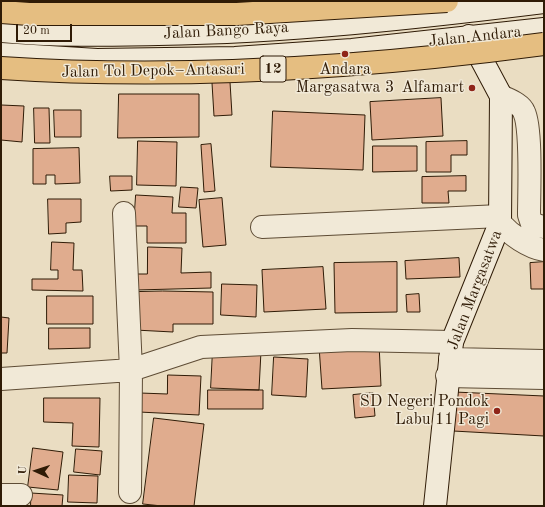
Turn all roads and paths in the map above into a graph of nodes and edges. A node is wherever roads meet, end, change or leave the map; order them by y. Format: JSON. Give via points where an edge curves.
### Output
{"nodes":[{"id":1,"x":544,"y":2,"type":"edge"},
{"id":2,"x":451,"y":7,"type":"edge"},
{"id":3,"x":404,"y":10,"type":"edge"},
{"id":4,"x":1,"y":12,"type":"edge"},
{"id":5,"x":286,"y":29,"type":"junction"},
{"id":6,"x":544,"y":29,"type":"edge"},
{"id":7,"x":1,"y":31,"type":"edge"},
{"id":8,"x":470,"y":37,"type":"junction"},
{"id":9,"x":406,"y":44,"type":"junction"},
{"id":10,"x":544,"y":44,"type":"edge"},
{"id":11,"x":1,"y":54,"type":"edge"},
{"id":12,"x":288,"y":55,"type":"junction"},
{"id":13,"x":1,"y":68,"type":"edge"},
{"id":14,"x":502,"y":96,"type":"junction"},
{"id":15,"x":124,"y":213,"type":"dead end"},
{"id":16,"x":500,"y":219,"type":"junction"},
{"id":17,"x":262,"y":227,"type":"dead end"},
{"id":18,"x":544,"y":227,"type":"edge"},
{"id":19,"x":544,"y":250,"type":"edge"},
{"id":20,"x":450,"y":359,"type":"junction"},
{"id":21,"x":544,"y":361,"type":"edge"},
{"id":22,"x":131,"y":370,"type":"junction"},
{"id":23,"x":544,"y":378,"type":"edge"},
{"id":24,"x":1,"y":379,"type":"edge"},
{"id":25,"x":130,"y":492,"type":"dead end"},
{"id":26,"x":434,"y":506,"type":"edge"}],
"edges":[{"from":1,"to":2,"type":"street","name":"Jalan Andara"},
{"from":2,"to":3,"type":"street","name":"Jalan Andara"},
{"from":2,"to":4,"type":"highway","bridge":true,"via":[[237,14]]},
{"from":2,"to":8,"type":"street","name":"Jalan Margasatwa"},
{"from":3,"to":5,"type":"street","name":"Jalan Bango Raya"},
{"from":3,"to":9,"type":"street"},
{"from":5,"to":7,"type":"street","name":"Jalan Bango Raya","via":[[234,33],[117,35]]},
{"from":5,"to":12,"type":"street"},
{"from":6,"to":8,"type":"street","name":"Jalan Andara"},
{"from":8,"to":9,"type":"street","name":"Jalan Andara"},
{"from":8,"to":14,"type":"street","name":"Jalan Margasatwa"},
{"from":9,"to":12,"type":"street","name":"Jalan Bango Raya"},
{"from":10,"to":13,"type":"highway","name":"Jalan Tol Depok–Antasari","number":"12","bridge":true,"via":[[443,57],[187,73],[76,73]]},
{"from":11,"to":12,"type":"street","name":"Jalan Bango Raya","via":[[97,60]]},
{"from":14,"to":16,"type":"street","name":"Jalan Margasatwa"},
{"from":14,"to":18,"type":"street","via":[[524,111],[528,133],[529,215],[532,224]]},
{"from":15,"to":22,"type":"street"},
{"from":16,"to":17,"type":"street"},
{"from":16,"to":19,"type":"street","via":[[508,231]]},
{"from":16,"to":20,"type":"street","name":"Jalan Margasatwa"},
{"from":20,"to":21,"type":"street"},
{"from":20,"to":22,"type":"street","via":[[352,340],[201,347]]},
{"from":20,"to":23,"type":"street"},
{"from":20,"to":26,"type":"street","name":"Jalan Margasatwa"},
{"from":22,"to":24,"type":"street"},
{"from":22,"to":25,"type":"street"}]}
